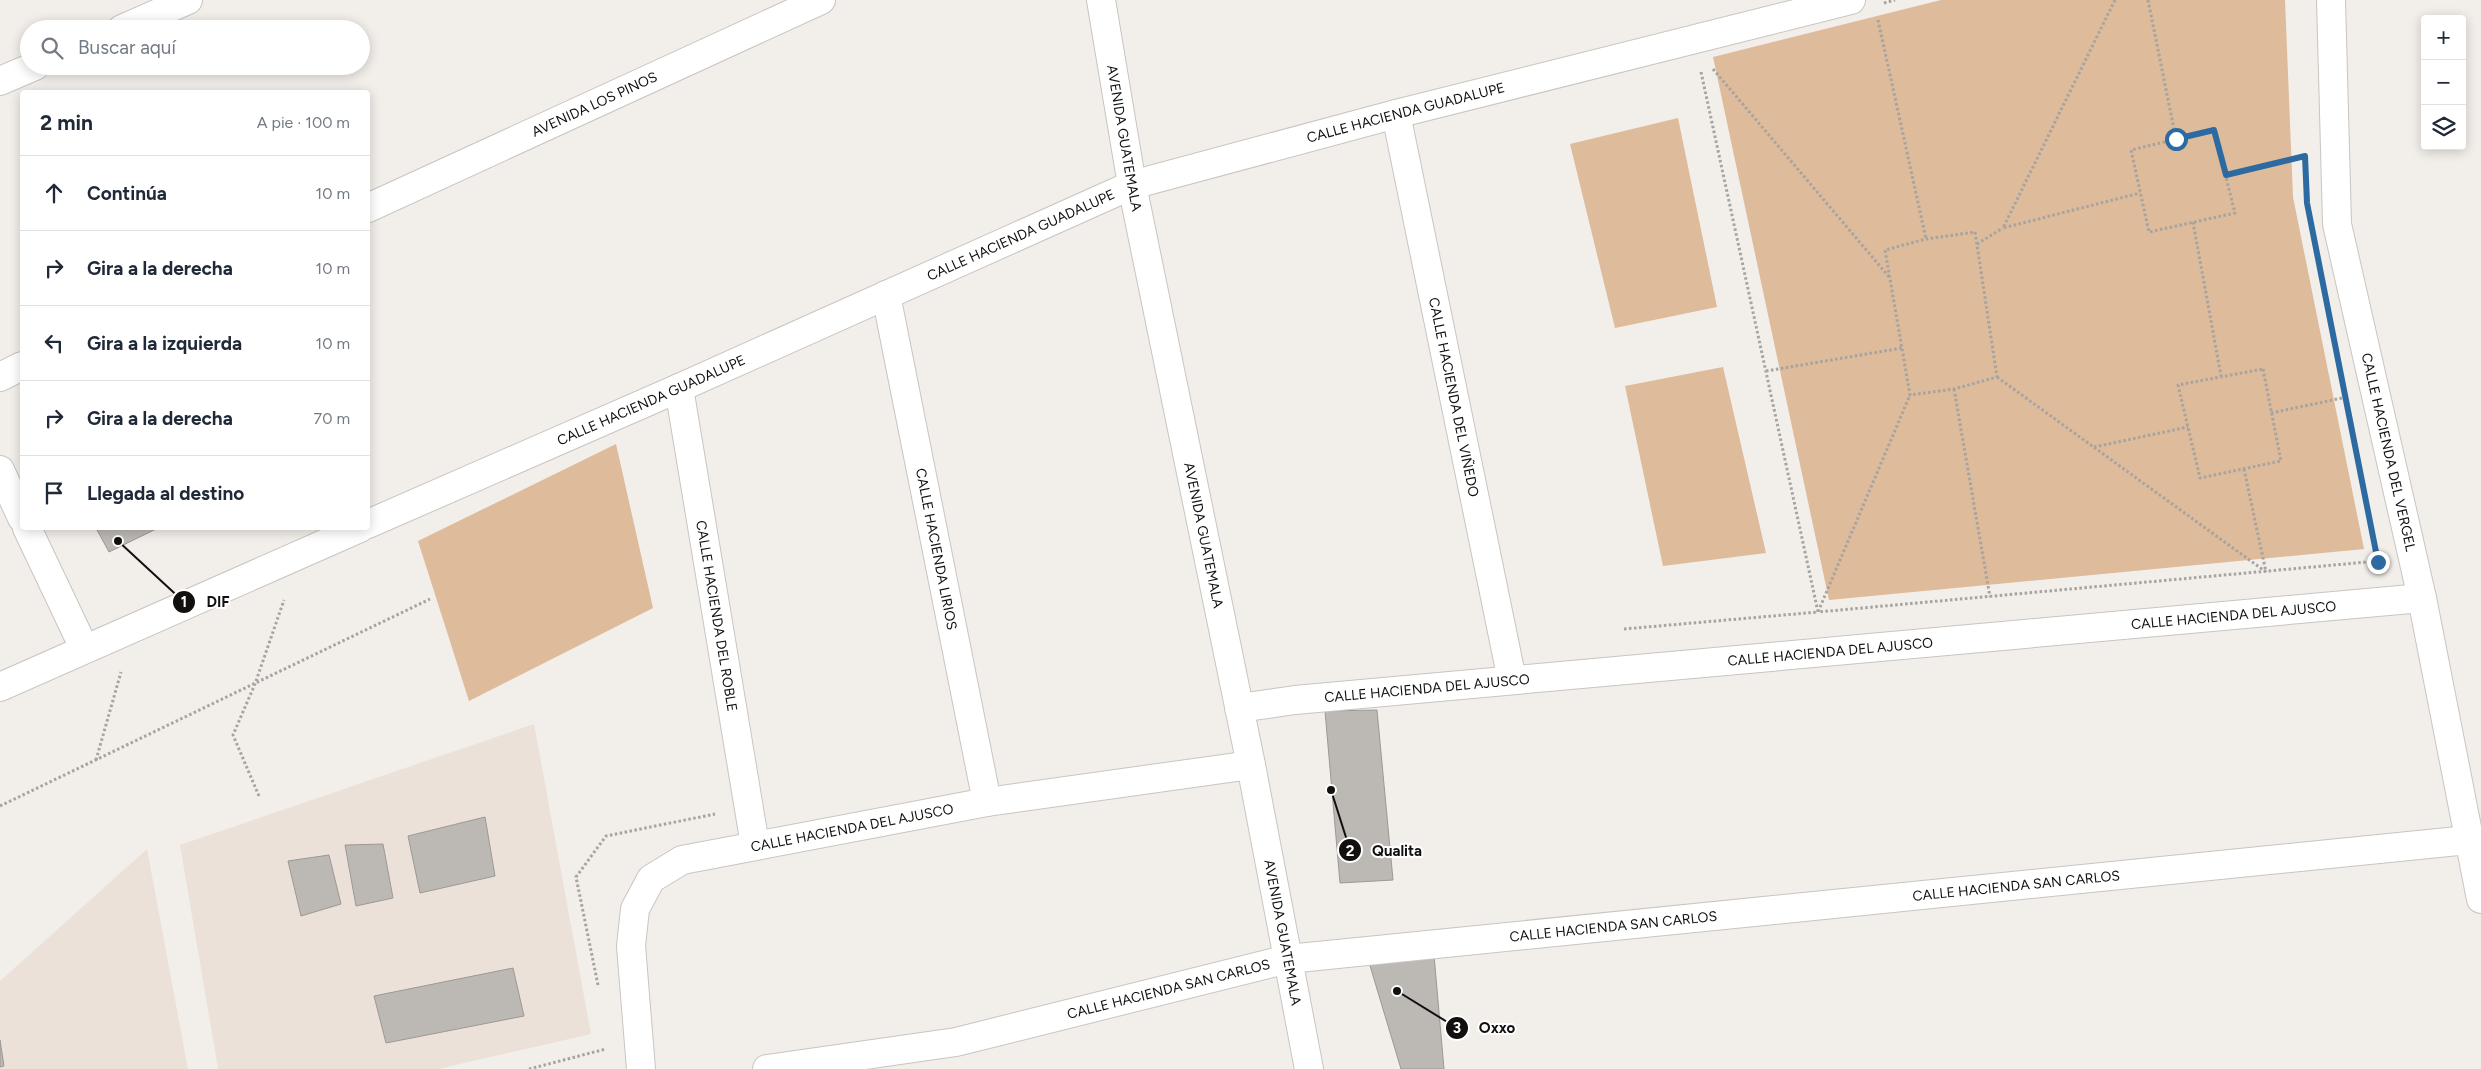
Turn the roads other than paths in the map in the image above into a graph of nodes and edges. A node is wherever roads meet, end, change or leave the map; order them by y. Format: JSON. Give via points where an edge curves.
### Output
{"nodes":[{"id":1,"x":188,"y":0,"type":"edge"},
{"id":2,"x":821,"y":0,"type":"edge"},
{"id":3,"x":1101,"y":0,"type":"edge"},
{"id":4,"x":1851,"y":0,"type":"edge"},
{"id":5,"x":2331,"y":0,"type":"edge"},
{"id":6,"x":142,"y":20,"type":"edge"},
{"id":7,"x":20,"y":72,"type":"edge"},
{"id":8,"x":0,"y":81,"type":"edge"},
{"id":9,"x":1396,"y":114,"type":"junction"},
{"id":10,"x":1132,"y":185,"type":"junction"},
{"id":11,"x":370,"y":207,"type":"edge"},
{"id":12,"x":886,"y":295,"type":"junction"},
{"id":13,"x":20,"y":367,"type":"edge"},
{"id":14,"x":0,"y":377,"type":"edge"},
{"id":15,"x":679,"y":388,"type":"junction"},
{"id":16,"x":0,"y":470,"type":"edge"},
{"id":17,"x":20,"y":514,"type":"edge"},
{"id":18,"x":370,"y":523,"type":"edge"},
{"id":19,"x":28,"y":530,"type":"edge"},
{"id":20,"x":355,"y":530,"type":"edge"},
{"id":21,"x":2422,"y":598,"type":"junction"},
{"id":22,"x":84,"y":648,"type":"junction"},
{"id":23,"x":1512,"y":680,"type":"junction"},
{"id":24,"x":0,"y":687,"type":"edge"},
{"id":25,"x":1239,"y":708,"type":"junction"},
{"id":26,"x":1251,"y":765,"type":"junction"},
{"id":27,"x":988,"y":802,"type":"junction"},
{"id":28,"x":2468,"y":840,"type":"junction"},
{"id":29,"x":755,"y":845,"type":"junction"},
{"id":30,"x":2481,"y":899,"type":"edge"},
{"id":31,"x":1288,"y":959,"type":"junction"},
{"id":32,"x":641,"y":1069,"type":"edge"},
{"id":33,"x":767,"y":1069,"type":"edge"},
{"id":34,"x":1310,"y":1069,"type":"edge"}],
"edges":[{"from":1,"to":6,"type":"street"},
{"from":2,"to":11,"type":"street","name":"AVENIDA LOS PINOS"},
{"from":3,"to":10,"type":"street","name":"AVENIDA GUATEMALA"},
{"from":4,"to":9,"type":"street","name":"CALLE HACIENDA GUADALUPE"},
{"from":5,"to":21,"type":"street","name":"CALLE HACIENDA DEL VERGEL","via":[[2337,224]]},
{"from":7,"to":8,"type":"street"},
{"from":9,"to":10,"type":"street","name":"CALLE HACIENDA GUADALUPE"},
{"from":9,"to":23,"type":"street","name":"CALLE HACIENDA DEL VIÑEDO"},
{"from":10,"to":12,"type":"street","name":"CALLE HACIENDA GUADALUPE"},
{"from":10,"to":25,"type":"street","name":"AVENIDA GUATEMALA"},
{"from":12,"to":15,"type":"street","name":"CALLE HACIENDA GUADALUPE"},
{"from":12,"to":27,"type":"street","name":"CALLE HACIENDA LIRIOS"},
{"from":13,"to":14,"type":"street"},
{"from":15,"to":18,"type":"street","name":"CALLE HACIENDA GUADALUPE"},
{"from":15,"to":29,"type":"street","name":"CALLE HACIENDA DEL ROBLE"},
{"from":16,"to":17,"type":"street"},
{"from":19,"to":22,"type":"street"},
{"from":20,"to":22,"type":"street"},
{"from":21,"to":23,"type":"street","name":"CALLE HACIENDA DEL AJUSCO"},
{"from":21,"to":28,"type":"street","name":"CALLE HACIENDA DEL VERGEL"},
{"from":22,"to":24,"type":"street"},
{"from":23,"to":25,"type":"street","name":"CALLE HACIENDA DEL AJUSCO"},
{"from":25,"to":26,"type":"street","name":"AVENIDA GUATEMALA"},
{"from":26,"to":27,"type":"street","name":"CALLE HACIENDA DEL AJUSCO"},
{"from":26,"to":31,"type":"street","name":"AVENIDA GUATEMALA"},
{"from":27,"to":29,"type":"street","name":"CALLE HACIENDA DEL AJUSCO"},
{"from":28,"to":30,"type":"street","name":"CALLE HACIENDA DEL VERGEL"},
{"from":28,"to":31,"type":"street","name":"CALLE HACIENDA SAN CARLOS"},
{"from":29,"to":32,"type":"street","name":"CALLE HACIENDA DEL AJUSCO","via":[[682,860],[651,879],[635,909],[631,946]]},
{"from":31,"to":33,"type":"street","name":"CALLE HACIENDA SAN CARLOS","via":[[956,1042]]},
{"from":31,"to":34,"type":"street","name":"AVENIDA GUATEMALA"}]}
